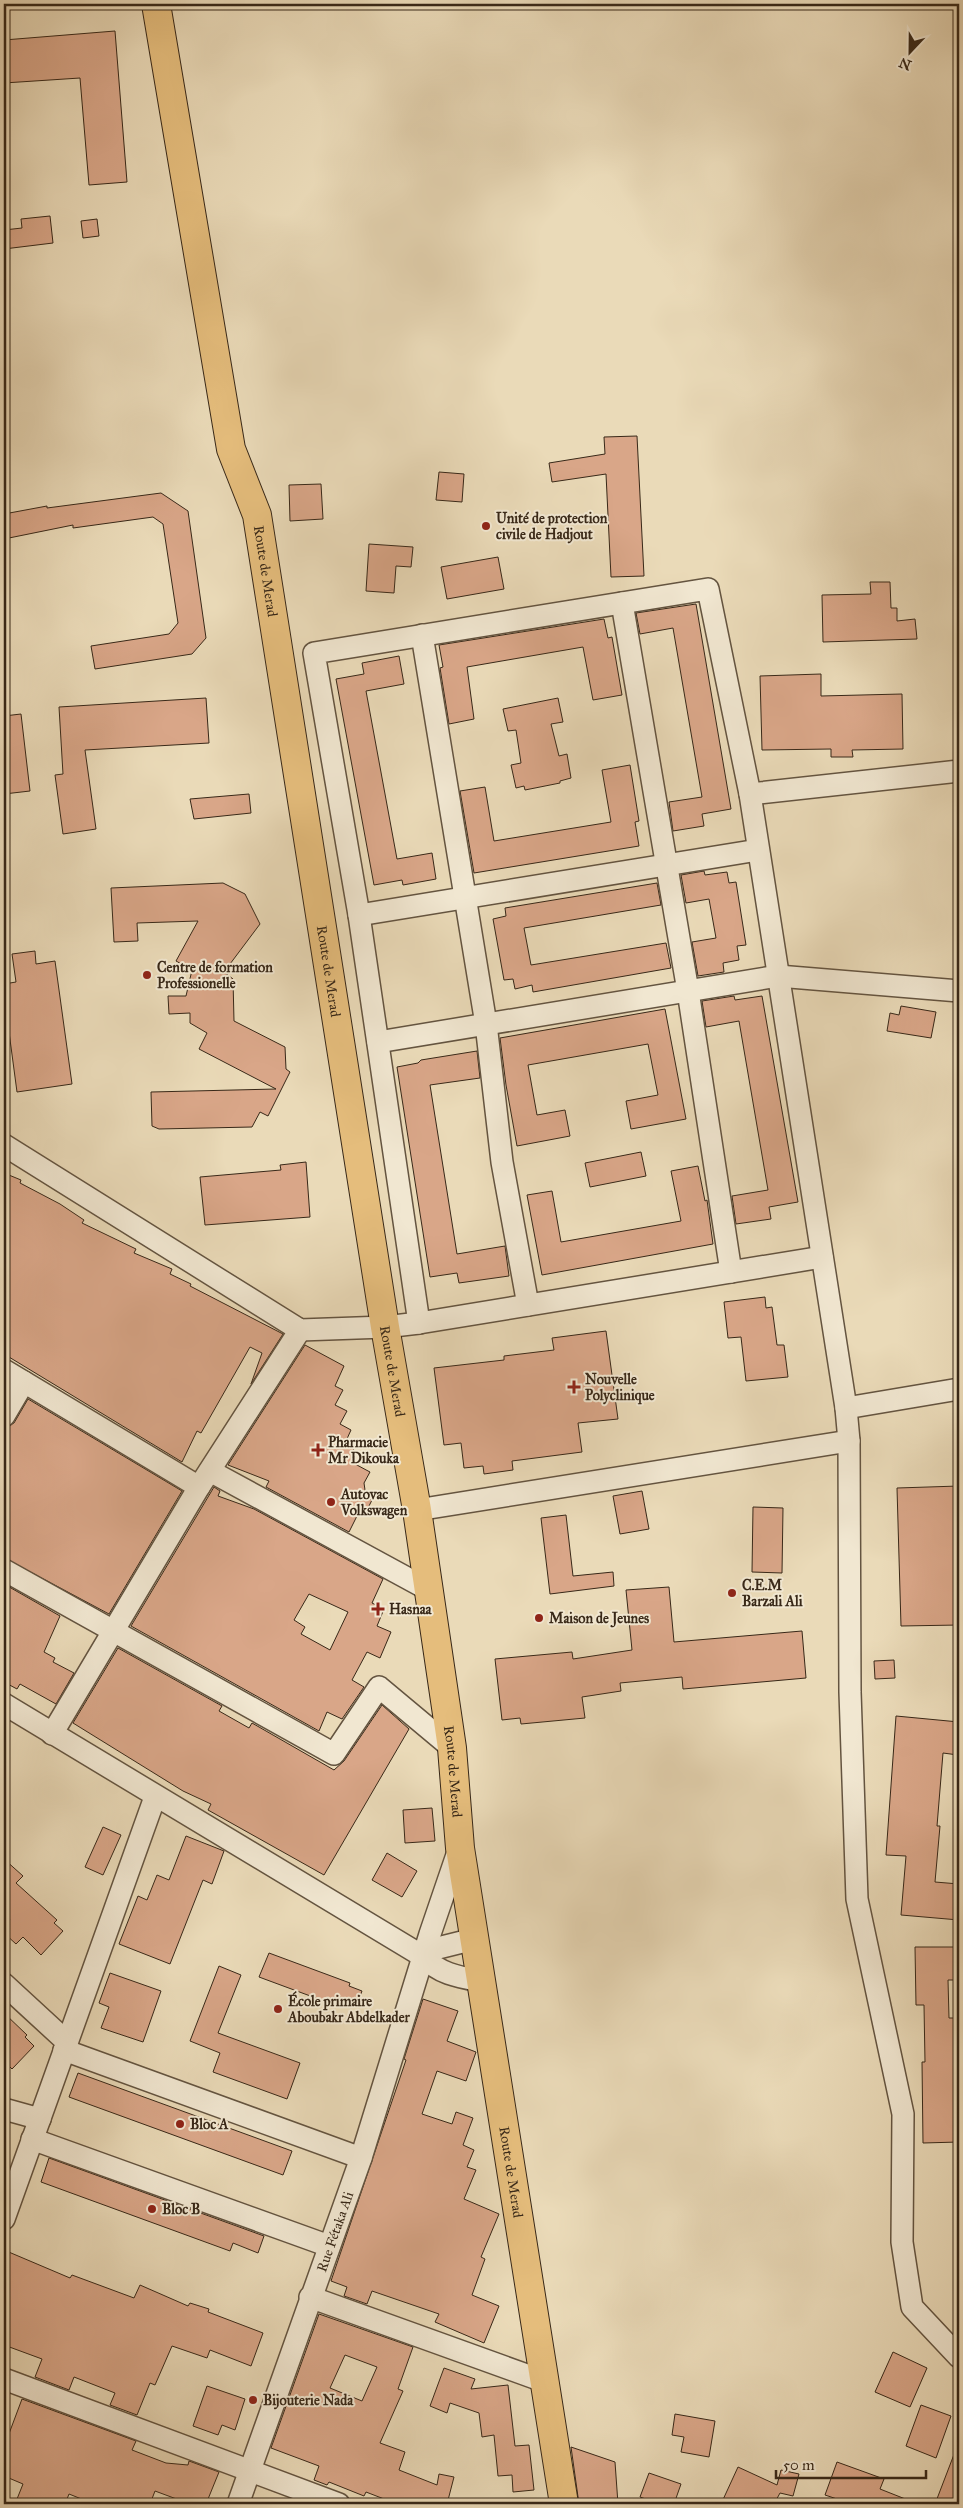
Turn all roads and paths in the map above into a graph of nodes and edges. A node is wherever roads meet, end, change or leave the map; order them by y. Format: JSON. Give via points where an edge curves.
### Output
{"nodes":[{"id":1,"x":156,"y":4,"type":"edge"},
{"id":2,"x":622,"y":603,"type":"junction"},
{"id":3,"x":422,"y":635,"type":"junction"},
{"id":4,"x":959,"y":771,"type":"edge"},
{"id":5,"x":750,"y":794,"type":"junction"},
{"id":6,"x":758,"y":850,"type":"junction"},
{"id":7,"x":666,"y":864,"type":"junction"},
{"id":8,"x":465,"y":897,"type":"junction"},
{"id":9,"x":359,"y":914,"type":"junction"},
{"id":10,"x":778,"y":976,"type":"junction"},
{"id":11,"x":688,"y":991,"type":"junction"},
{"id":12,"x":959,"y":991,"type":"edge"},
{"id":13,"x":486,"y":1024,"type":"junction"},
{"id":14,"x":378,"y":1042,"type":"junction"},
{"id":15,"x":4,"y":1145,"type":"edge"},
{"id":16,"x":822,"y":1257,"type":"junction"},
{"id":17,"x":731,"y":1272,"type":"junction"},
{"id":18,"x":528,"y":1305,"type":"junction"},
{"id":19,"x":419,"y":1323,"type":"junction"},
{"id":20,"x":385,"y":1327,"type":"junction"},
{"id":21,"x":300,"y":1330,"type":"junction"},
{"id":22,"x":4,"y":1370,"type":"edge"},
{"id":23,"x":24,"y":1382,"type":"junction"},
{"id":24,"x":959,"y":1389,"type":"edge"},
{"id":25,"x":846,"y":1408,"type":"junction"},
{"id":26,"x":4,"y":1416,"type":"edge"},
{"id":27,"x":849,"y":1441,"type":"junction"},
{"id":28,"x":205,"y":1479,"type":"junction"},
{"id":29,"x":417,"y":1510,"type":"junction"},
{"id":30,"x":4,"y":1570,"type":"edge"},
{"id":31,"x":429,"y":1590,"type":"junction"},
{"id":32,"x":114,"y":1631,"type":"junction"},
{"id":33,"x":4,"y":1704,"type":"edge"},
{"id":34,"x":52,"y":1734,"type":"junction"},
{"id":35,"x":452,"y":1748,"type":"junction"},
{"id":36,"x":155,"y":1797,"type":"junction"},
{"id":37,"x":460,"y":1848,"type":"junction"},
{"id":38,"x":474,"y":1939,"type":"junction"},
{"id":39,"x":424,"y":1957,"type":"junction"},
{"id":40,"x":481,"y":1981,"type":"junction"},
{"id":41,"x":4,"y":1984,"type":"edge"},
{"id":42,"x":66,"y":2046,"type":"junction"},
{"id":43,"x":4,"y":2109,"type":"edge"},
{"id":44,"x":40,"y":2119,"type":"junction"},
{"id":45,"x":32,"y":2139,"type":"junction"},
{"id":46,"x":361,"y":2158,"type":"junction"},
{"id":47,"x":4,"y":2219,"type":"edge"},
{"id":48,"x":328,"y":2246,"type":"junction"},
{"id":49,"x":310,"y":2297,"type":"junction"},
{"id":50,"x":959,"y":2357,"type":"edge"},
{"id":51,"x":4,"y":2379,"type":"edge"},
{"id":52,"x":546,"y":2382,"type":"junction"},
{"id":53,"x":249,"y":2472,"type":"junction"},
{"id":54,"x":238,"y":2504,"type":"edge"},
{"id":55,"x":339,"y":2504,"type":"edge"},
{"id":56,"x":564,"y":2504,"type":"edge"}],
"edges":[{"from":1,"to":20,"type":"main road","name":"Route de Merad","via":[[230,449],[257,515]]},
{"from":2,"to":3,"type":"street"},
{"from":2,"to":5,"type":"street","via":[[708,589]]},
{"from":2,"to":7,"type":"street"},
{"from":3,"to":8,"type":"street"},
{"from":3,"to":9,"type":"street","via":[[314,653]]},
{"from":4,"to":5,"type":"street"},
{"from":5,"to":6,"type":"street"},
{"from":6,"to":7,"type":"street"},
{"from":6,"to":10,"type":"street"},
{"from":7,"to":8,"type":"street"},
{"from":7,"to":11,"type":"street"},
{"from":8,"to":9,"type":"street"},
{"from":8,"to":13,"type":"street"},
{"from":9,"to":14,"type":"street"},
{"from":10,"to":11,"type":"street"},
{"from":10,"to":12,"type":"street"},
{"from":10,"to":16,"type":"street"},
{"from":11,"to":13,"type":"street"},
{"from":11,"to":17,"type":"street"},
{"from":13,"to":14,"type":"street"},
{"from":13,"to":18,"type":"street","via":[[502,1162]]},
{"from":14,"to":19,"type":"street"},
{"from":15,"to":21,"type":"street"},
{"from":16,"to":17,"type":"street"},
{"from":16,"to":25,"type":"street"},
{"from":17,"to":18,"type":"street"},
{"from":18,"to":19,"type":"street"},
{"from":19,"to":20,"type":"street"},
{"from":20,"to":21,"type":"street"},
{"from":20,"to":29,"type":"main road","name":"Route de Merad"},
{"from":21,"to":28,"type":"street"},
{"from":22,"to":23,"type":"street"},
{"from":23,"to":26,"type":"street"},
{"from":23,"to":28,"type":"street"},
{"from":24,"to":25,"type":"street"},
{"from":25,"to":27,"type":"street"},
{"from":27,"to":29,"type":"street"},
{"from":27,"to":50,"type":"street","via":[[850,1692],[857,1899],[903,2114],[902,2242],[912,2306]]},
{"from":28,"to":31,"type":"street"},
{"from":28,"to":32,"type":"street"},
{"from":29,"to":31,"type":"main road","name":"Route de Merad"},
{"from":30,"to":32,"type":"street"},
{"from":31,"to":35,"type":"main road","name":"Route de Merad"},
{"from":32,"to":34,"type":"street"},
{"from":32,"to":35,"type":"street","via":[[334,1754],[379,1686]]},
{"from":33,"to":34,"type":"street"},
{"from":34,"to":36,"type":"street"},
{"from":35,"to":37,"type":"main road","name":"Route de Merad"},
{"from":36,"to":39,"type":"street"},
{"from":36,"to":42,"type":"street"},
{"from":37,"to":38,"type":"main road","name":"Route de Merad"},
{"from":37,"to":39,"type":"street","name":"Rue Fétaka Ali"},
{"from":38,"to":39,"type":"street","via":[[434,1949]]},
{"from":38,"to":40,"type":"main road","name":"Route de Merad"},
{"from":39,"to":40,"type":"street","via":[[448,1975]]},
{"from":39,"to":46,"type":"street","name":"Rue Fétaka Ali"},
{"from":40,"to":52,"type":"main road","name":"Route de Merad"},
{"from":41,"to":42,"type":"street"},
{"from":42,"to":44,"type":"street"},
{"from":42,"to":46,"type":"street"},
{"from":43,"to":44,"type":"street"},
{"from":44,"to":45,"type":"street"},
{"from":45,"to":47,"type":"street"},
{"from":45,"to":48,"type":"street"},
{"from":46,"to":48,"type":"street","name":"Rue Fétaka Ali"},
{"from":48,"to":49,"type":"street","name":"Rue Fétaka Ali"},
{"from":49,"to":52,"type":"street"},
{"from":49,"to":53,"type":"street","name":"Rue Fétaka Ali"},
{"from":51,"to":53,"type":"street"},
{"from":52,"to":56,"type":"main road","name":"Route de Merad"},
{"from":53,"to":54,"type":"street","name":"Rue Fétaka Ali"},
{"from":53,"to":55,"type":"street"}]}
